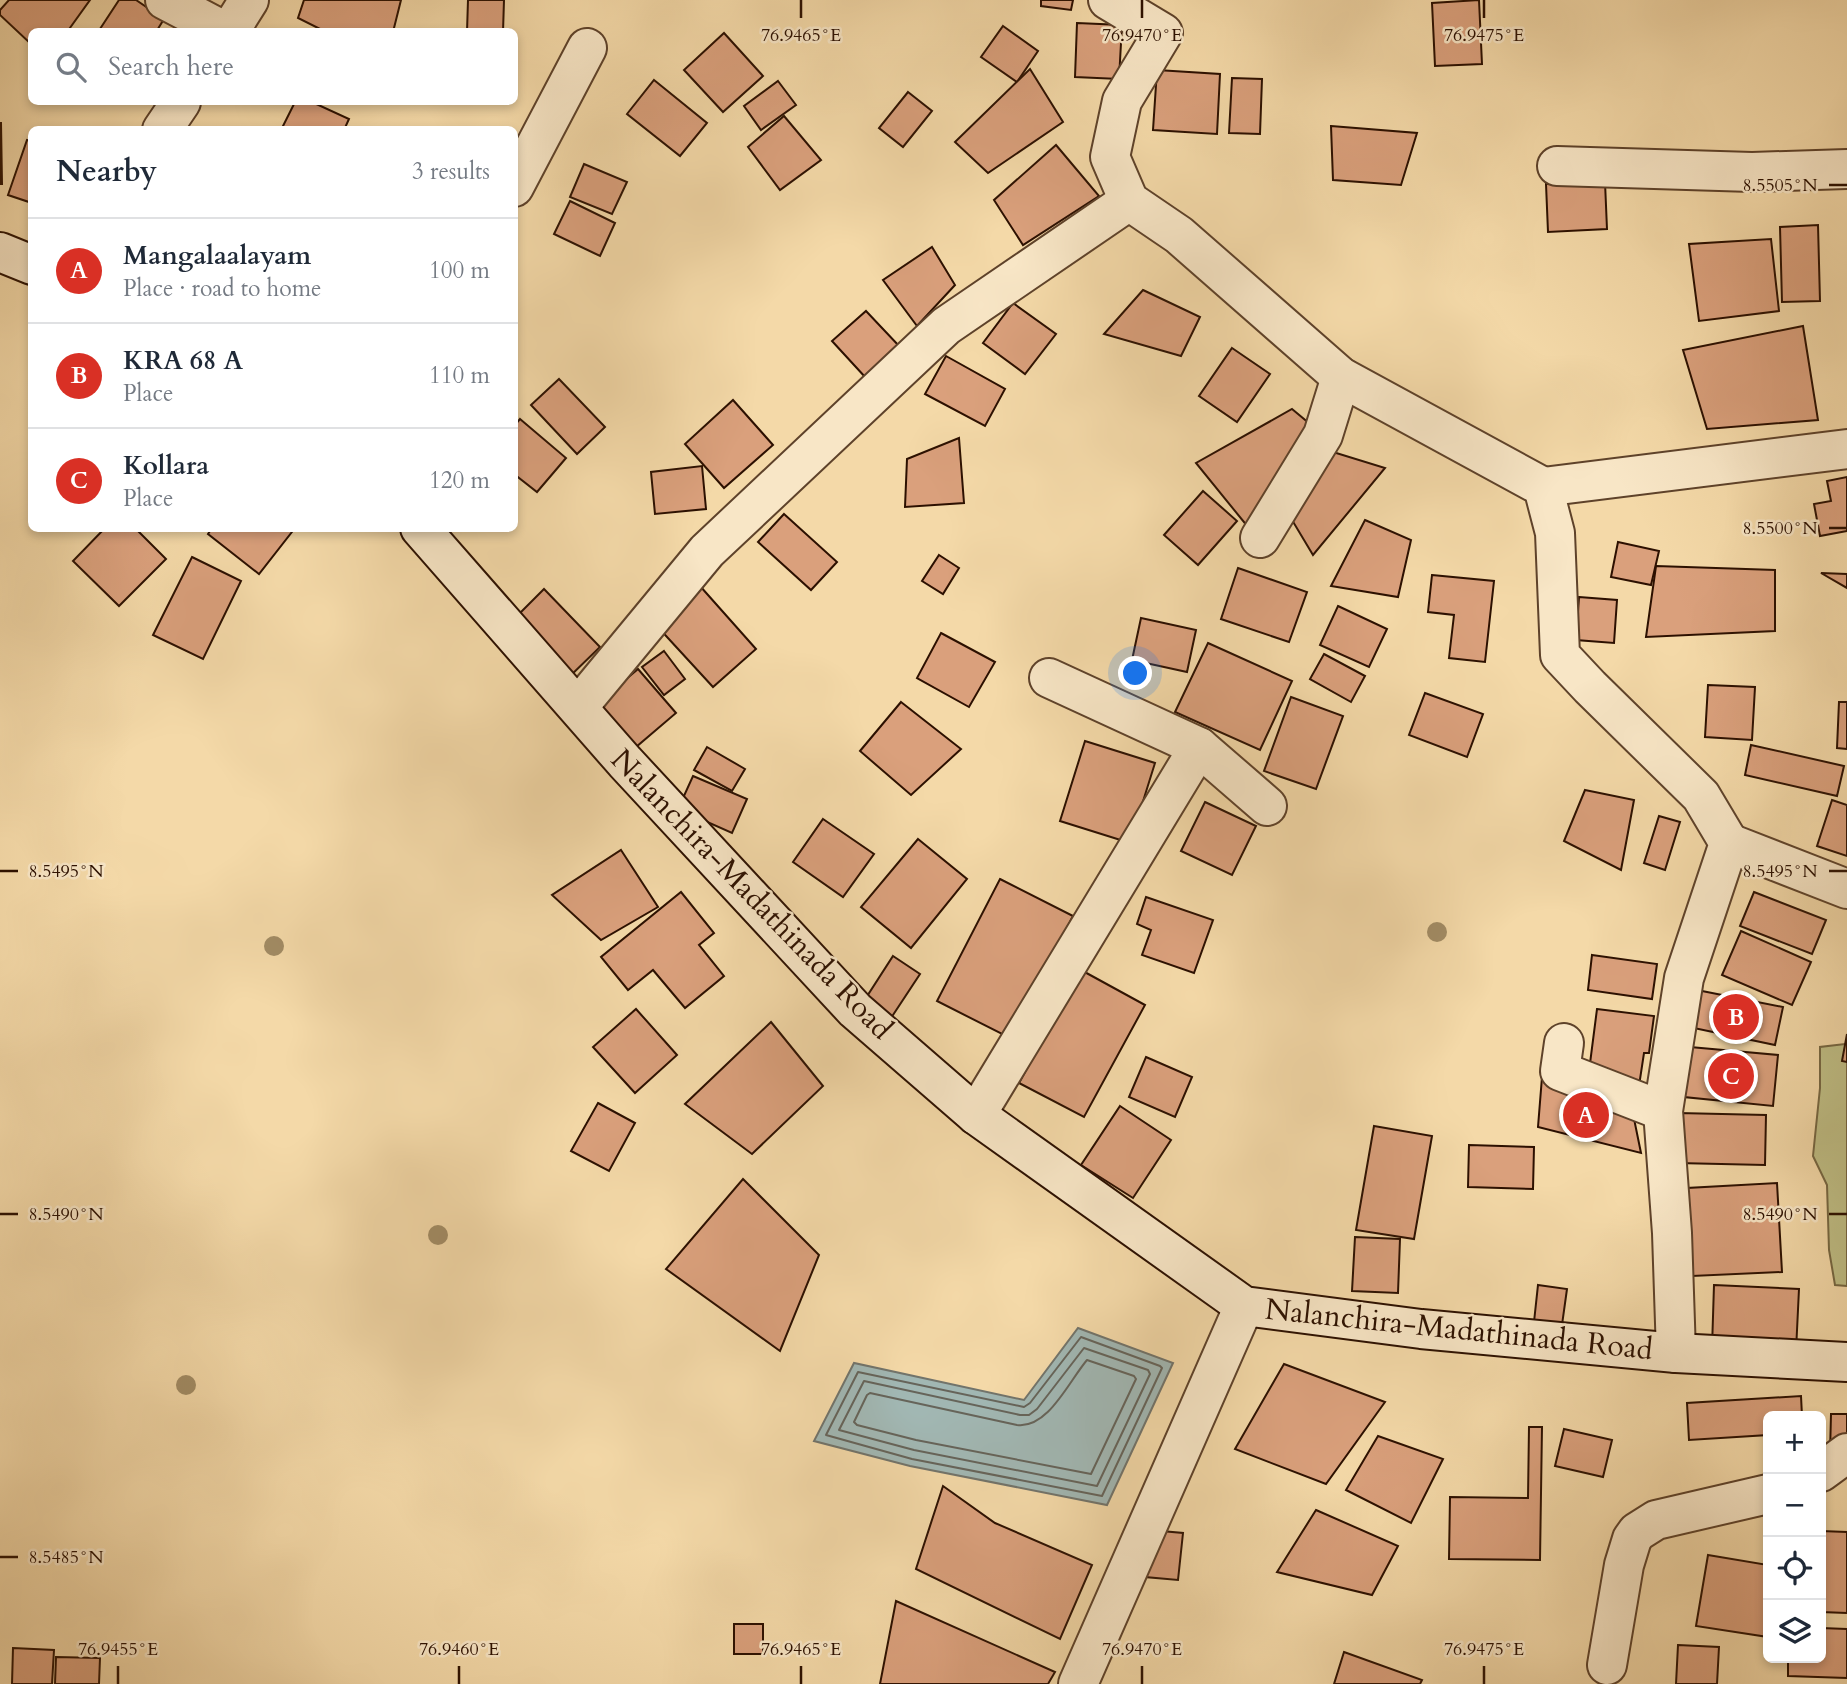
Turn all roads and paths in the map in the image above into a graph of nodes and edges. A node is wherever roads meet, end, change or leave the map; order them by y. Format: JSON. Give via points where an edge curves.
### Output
{"nodes":[{"id":1,"x":164,"y":0,"type":"edge"},
{"id":2,"x":248,"y":0,"type":"edge"},
{"id":3,"x":1108,"y":0,"type":"edge"},
{"id":4,"x":219,"y":28,"type":"edge"},
{"id":5,"x":230,"y":28,"type":"edge"},
{"id":6,"x":587,"y":48,"type":"dead end"},
{"id":7,"x":179,"y":105,"type":"edge"},
{"id":8,"x":165,"y":126,"type":"edge"},
{"id":9,"x":1558,"y":166,"type":"dead end"},
{"id":10,"x":1847,"y":169,"type":"edge"},
{"id":11,"x":518,"y":179,"type":"edge"},
{"id":12,"x":1129,"y":201,"type":"junction"},
{"id":13,"x":0,"y":252,"type":"edge"},
{"id":14,"x":28,"y":263,"type":"edge"},
{"id":15,"x":1341,"y":377,"type":"junction"},
{"id":16,"x":1847,"y":449,"type":"edge"},
{"id":17,"x":1543,"y":488,"type":"junction"},
{"id":18,"x":424,"y":532,"type":"edge"},
{"id":19,"x":1260,"y":538,"type":"dead end"},
{"id":20,"x":1049,"y":677,"type":"dead end"},
{"id":21,"x":578,"y":707,"type":"junction"},
{"id":22,"x":1199,"y":747,"type":"junction"},
{"id":23,"x":1266,"y":806,"type":"dead end"},
{"id":24,"x":1729,"y":843,"type":"junction"},
{"id":25,"x":1847,"y":889,"type":"edge"},
{"id":26,"x":1564,"y":1043,"type":"dead end"},
{"id":27,"x":1663,"y":1111,"type":"junction"},
{"id":28,"x":976,"y":1115,"type":"junction"},
{"id":29,"x":1244,"y":1306,"type":"junction"},
{"id":30,"x":1676,"y":1353,"type":"junction"},
{"id":31,"x":1847,"y":1362,"type":"edge"},
{"id":32,"x":1847,"y":1453,"type":"edge"},
{"id":33,"x":1826,"y":1468,"type":"edge"},
{"id":34,"x":1763,"y":1495,"type":"edge"},
{"id":35,"x":1607,"y":1665,"type":"dead end"},
{"id":36,"x":1078,"y":1684,"type":"edge"}],
"edges":[{"from":1,"to":4,"type":"street"},
{"from":2,"to":5,"type":"street"},
{"from":3,"to":12,"type":"street","via":[[1163,33],[1122,101],[1110,158]]},
{"from":6,"to":11,"type":"street"},
{"from":7,"to":8,"type":"street"},
{"from":9,"to":10,"type":"street","via":[[1752,172]]},
{"from":12,"to":15,"type":"street","via":[[1179,235]]},
{"from":12,"to":21,"type":"street","via":[[946,326],[707,551]]},
{"from":13,"to":14,"type":"street"},
{"from":15,"to":17,"type":"street"},
{"from":15,"to":19,"type":"street","via":[[1322,435]]},
{"from":16,"to":17,"type":"street"},
{"from":17,"to":24,"type":"street","via":[[1555,533],[1560,655],[1701,796]]},
{"from":18,"to":21,"type":"street","name":"Nalanchira-Madathinada Road"},
{"from":20,"to":22,"type":"street"},
{"from":21,"to":28,"type":"street","name":"Nalanchira-Madathinada Road","via":[[855,1010]]},
{"from":22,"to":23,"type":"street"},
{"from":22,"to":28,"type":"street"},
{"from":24,"to":25,"type":"street"},
{"from":24,"to":27,"type":"street","via":[[1685,978]]},
{"from":26,"to":27,"type":"street","via":[[1559,1071]]},
{"from":27,"to":30,"type":"street"},
{"from":28,"to":29,"type":"street","name":"Nalanchira-Madathinada Road"},
{"from":29,"to":30,"type":"street","name":"Nalanchira-Madathinada Road","via":[[1421,1329]]},
{"from":29,"to":36,"type":"street"},
{"from":30,"to":31,"type":"street","name":"Nalanchira-Madathinada Road"},
{"from":32,"to":33,"type":"street"},
{"from":34,"to":35,"type":"street","via":[[1657,1520],[1637,1532],[1624,1564]]}]}
